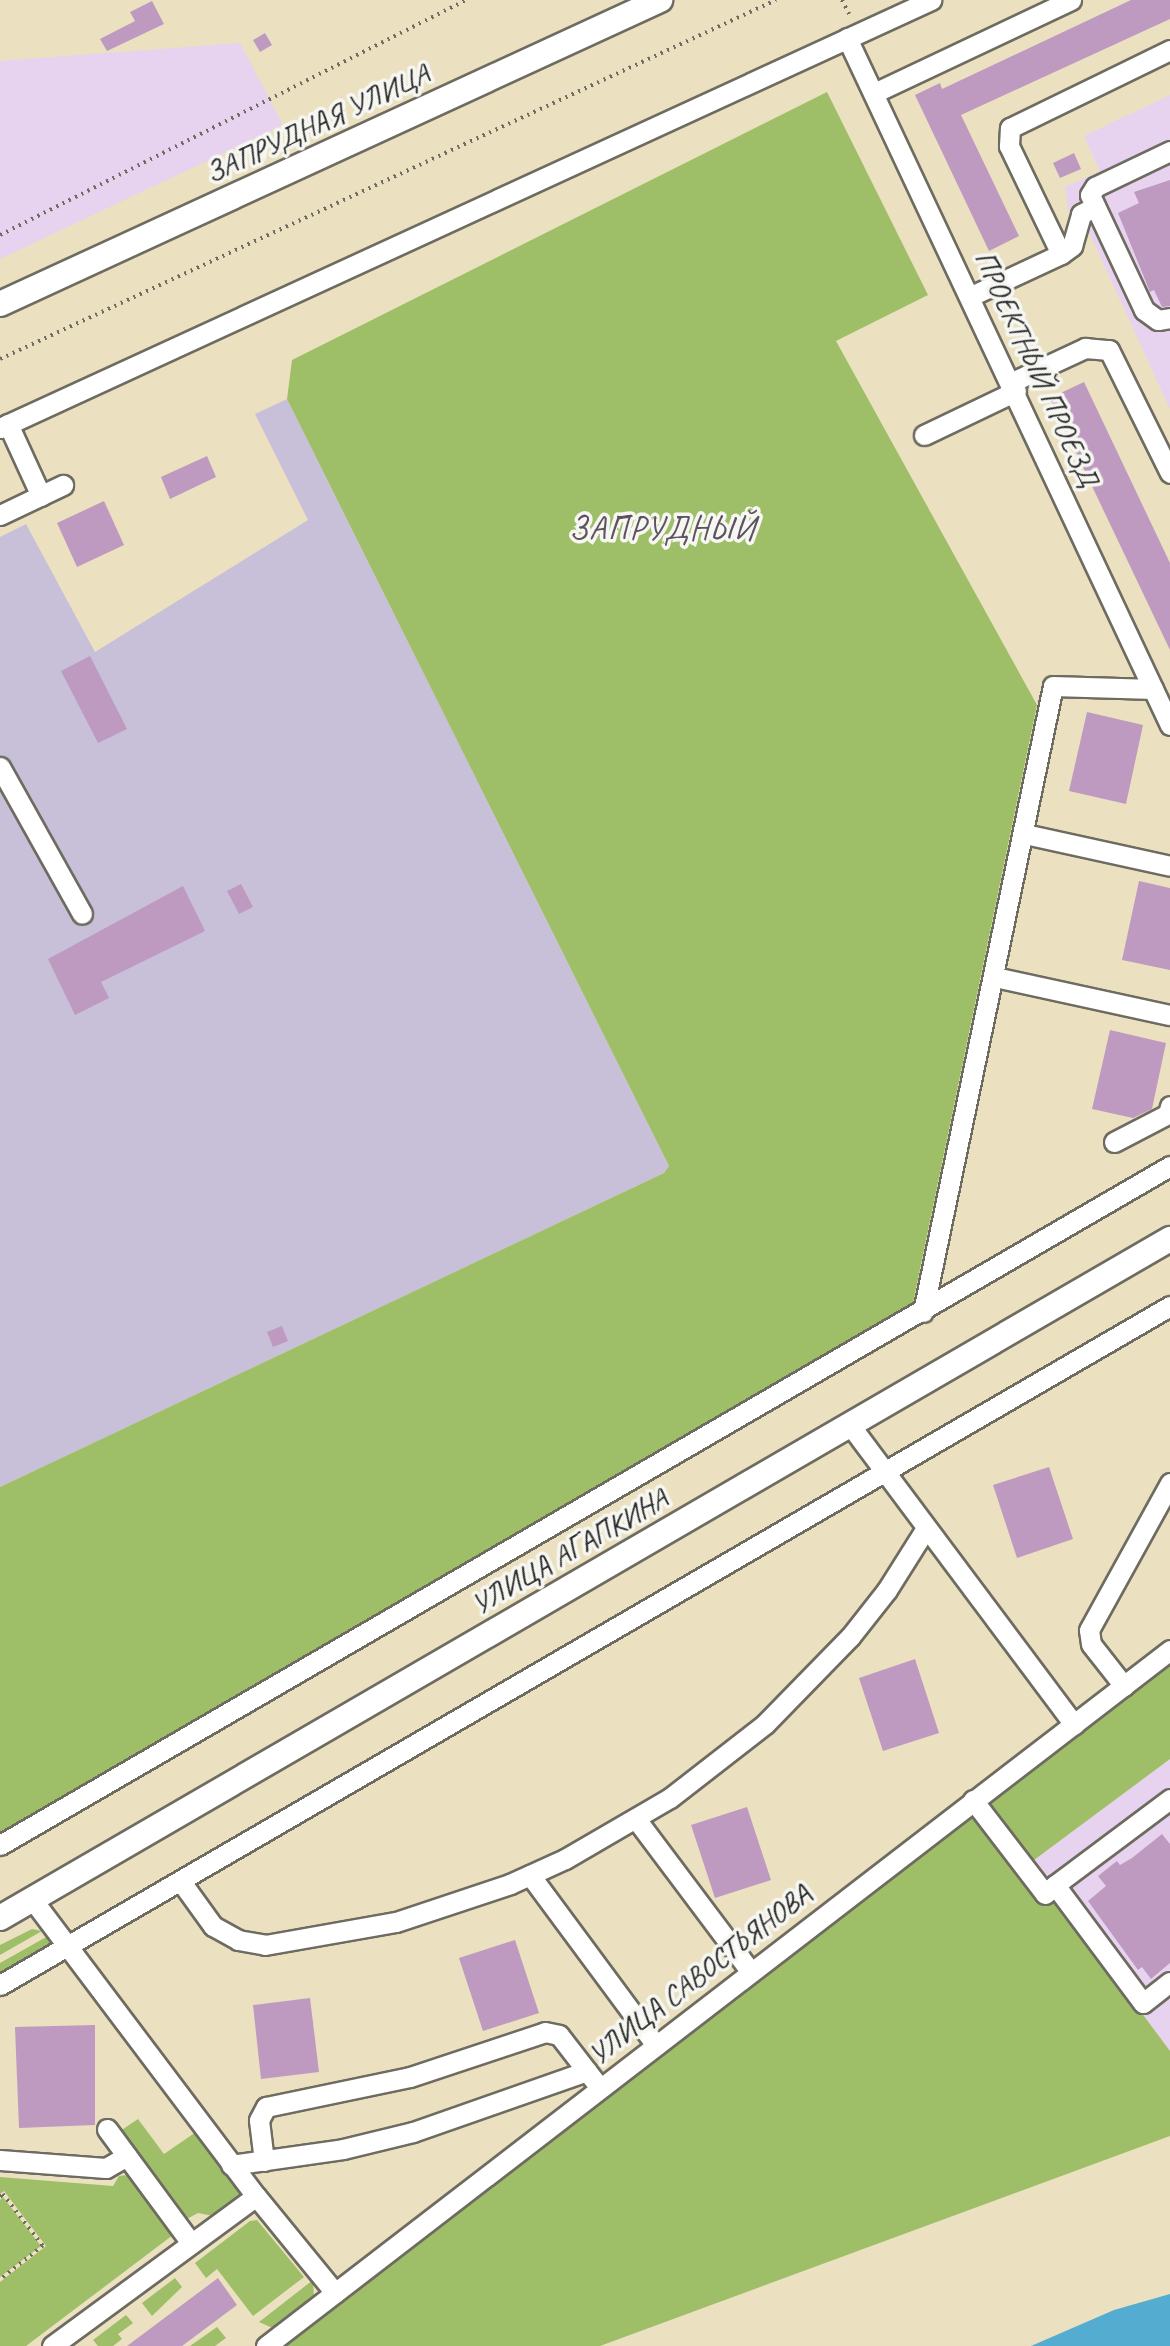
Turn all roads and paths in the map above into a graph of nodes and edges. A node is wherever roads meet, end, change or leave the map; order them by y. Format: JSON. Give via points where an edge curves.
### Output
{"nodes":[{"id":1,"x":466,"y":0,"type":"edge"},
{"id":2,"x":660,"y":0,"type":"edge"},
{"id":3,"x":776,"y":0,"type":"edge"},
{"id":4,"x":931,"y":0,"type":"edge"},
{"id":5,"x":1071,"y":0,"type":"edge"},
{"id":6,"x":847,"y":38,"type":"junction"},
{"id":7,"x":1170,"y":50,"type":"edge"},
{"id":8,"x":874,"y":93,"type":"junction"},
{"id":9,"x":1170,"y":151,"type":"edge"},
{"id":10,"x":1095,"y":207,"type":"junction"},
{"id":11,"x":0,"y":235,"type":"edge"},
{"id":12,"x":1061,"y":254,"type":"junction"},
{"id":13,"x":971,"y":296,"type":"junction"},
{"id":14,"x":0,"y":304,"type":"edge"},
{"id":15,"x":1170,"y":318,"type":"edge"},
{"id":16,"x":0,"y":359,"type":"edge"},
{"id":17,"x":1014,"y":387,"type":"junction"},
{"id":18,"x":4,"y":426,"type":"edge"},
{"id":19,"x":925,"y":435,"type":"dead end"},
{"id":20,"x":1168,"y":463,"type":"edge"},
{"id":21,"x":63,"y":485,"type":"dead end"},
{"id":22,"x":41,"y":496,"type":"junction"},
{"id":23,"x":0,"y":515,"type":"edge"},
{"id":24,"x":1153,"y":689,"type":"junction"},
{"id":25,"x":1170,"y":725,"type":"edge"},
{"id":26,"x":0,"y":767,"type":"edge"},
{"id":27,"x":1025,"y":834,"type":"junction"},
{"id":28,"x":1170,"y":866,"type":"edge"},
{"id":29,"x":82,"y":914,"type":"dead end"},
{"id":30,"x":995,"y":977,"type":"junction"},
{"id":31,"x":1170,"y":1015,"type":"edge"},
{"id":32,"x":1170,"y":1107,"type":"edge"},
{"id":33,"x":1114,"y":1142,"type":"dead end"},
{"id":34,"x":1170,"y":1166,"type":"edge"},
{"id":35,"x":1170,"y":1240,"type":"edge"},
{"id":36,"x":1170,"y":1306,"type":"edge"},
{"id":37,"x":923,"y":1312,"type":"junction"},
{"id":38,"x":850,"y":1425,"type":"junction"},
{"id":39,"x":886,"y":1474,"type":"junction"},
{"id":40,"x":1170,"y":1483,"type":"edge"},
{"id":41,"x":926,"y":1528,"type":"junction"},
{"id":42,"x":1170,"y":1650,"type":"edge"},
{"id":43,"x":1124,"y":1686,"type":"junction"},
{"id":44,"x":1074,"y":1724,"type":"junction"},
{"id":45,"x":1170,"y":1799,"type":"edge"},
{"id":46,"x":973,"y":1800,"type":"junction"},
{"id":47,"x":636,"y":1819,"type":"junction"},
{"id":48,"x":0,"y":1845,"type":"edge"},
{"id":49,"x":530,"y":1875,"type":"junction"},
{"id":50,"x":182,"y":1883,"type":"junction"},
{"id":51,"x":1055,"y":1885,"type":"junction"},
{"id":52,"x":32,"y":1899,"type":"junction"},
{"id":53,"x":0,"y":1918,"type":"edge"},
{"id":54,"x":65,"y":1946,"type":"junction"},
{"id":55,"x":751,"y":1972,"type":"junction"},
{"id":56,"x":1170,"y":1982,"type":"edge"},
{"id":57,"x":0,"y":1985,"type":"edge"},
{"id":58,"x":656,"y":2045,"type":"junction"},
{"id":59,"x":587,"y":2071,"type":"junction"},
{"id":60,"x":600,"y":2088,"type":"junction"},
{"id":61,"x":107,"y":2129,"type":"dead end"},
{"id":62,"x":127,"y":2156,"type":"junction"},
{"id":63,"x":0,"y":2160,"type":"edge"},
{"id":64,"x":264,"y":2161,"type":"junction"},
{"id":65,"x":231,"y":2165,"type":"junction"},
{"id":66,"x":256,"y":2196,"type":"junction"},
{"id":67,"x":0,"y":2197,"type":"edge"},
{"id":68,"x":191,"y":2243,"type":"junction"},
{"id":69,"x":0,"y":2280,"type":"edge"},
{"id":70,"x":335,"y":2293,"type":"junction"},
{"id":71,"x":52,"y":2346,"type":"edge"},
{"id":72,"x":266,"y":2346,"type":"edge"}],
"edges":[{"from":1,"to":11,"type":"path"},
{"from":2,"to":14,"type":"main road","name":"ЗАПРУДНАЯ УЛИЦА"},
{"from":3,"to":16,"type":"path"},
{"from":4,"to":6,"type":"street"},
{"from":5,"to":8,"type":"street"},
{"from":6,"to":8,"type":"street","name":"ПРОЕКТНЫЙ ПРОЕЗД"},
{"from":6,"to":18,"type":"street"},
{"from":7,"to":12,"type":"street","via":[[1010,128],[1010,146]]},
{"from":8,"to":13,"type":"street","name":"ПРОЕКТНЫЙ ПРОЕЗД"},
{"from":9,"to":10,"type":"street","via":[[1095,187],[1090,195]]},
{"from":10,"to":12,"type":"street","via":[[1081,214],[1072,246]]},
{"from":10,"to":15,"type":"street","via":[[1144,310],[1157,320]]},
{"from":12,"to":13,"type":"street"},
{"from":13,"to":17,"type":"street","name":"ПРОЕКТНЫЙ ПРОЕЗД"},
{"from":17,"to":19,"type":"street"},
{"from":17,"to":20,"type":"street","via":[[1085,348],[1109,350]]},
{"from":17,"to":24,"type":"street","name":"ПРОЕКТНЫЙ ПРОЕЗД"},
{"from":18,"to":22,"type":"street"},
{"from":21,"to":22,"type":"street"},
{"from":22,"to":23,"type":"street"},
{"from":24,"to":25,"type":"street","name":"ПРОЕКТНЫЙ ПРОЕЗД"},
{"from":24,"to":27,"type":"street","via":[[1053,686]]},
{"from":26,"to":29,"type":"street"},
{"from":27,"to":28,"type":"street"},
{"from":27,"to":30,"type":"street"},
{"from":30,"to":31,"type":"street"},
{"from":30,"to":37,"type":"street"},
{"from":32,"to":33,"type":"street","via":[[1168,1114]]},
{"from":34,"to":37,"type":"street"},
{"from":35,"to":38,"type":"main road","name":"УЛИЦА АГАПКИНА"},
{"from":36,"to":39,"type":"street"},
{"from":37,"to":48,"type":"street"},
{"from":38,"to":39,"type":"street"},
{"from":38,"to":52,"type":"main road","name":"УЛИЦА АГАПКИНА"},
{"from":39,"to":41,"type":"street"},
{"from":39,"to":50,"type":"street"},
{"from":40,"to":43,"type":"street","via":[[1089,1630],[1091,1644]]},
{"from":41,"to":44,"type":"street"},
{"from":41,"to":47,"type":"street","via":[[887,1590],[809,1682],[719,1762]]},
{"from":42,"to":43,"type":"street","name":"УЛИЦА САВОСТЬЯНОВА"},
{"from":43,"to":44,"type":"street","name":"УЛИЦА САВОСТЬЯНОВА"},
{"from":44,"to":46,"type":"street","name":"УЛИЦА САВОСТЬЯНОВА"},
{"from":45,"to":51,"type":"street"},
{"from":46,"to":51,"type":"street","via":[[1045,1894]]},
{"from":46,"to":55,"type":"street","name":"УЛИЦА САВОСТЬЯНОВА"},
{"from":47,"to":49,"type":"street"},
{"from":47,"to":55,"type":"street"},
{"from":49,"to":50,"type":"street","via":[[396,1922],[265,1945],[238,1940],[213,1926]]},
{"from":49,"to":58,"type":"street"},
{"from":50,"to":54,"type":"street"},
{"from":51,"to":56,"type":"street","via":[[1143,2003]]},
{"from":52,"to":53,"type":"main road","name":"УЛИЦА АГАПКИНА"},
{"from":52,"to":54,"type":"street"},
{"from":54,"to":57,"type":"street"},
{"from":54,"to":65,"type":"street"},
{"from":55,"to":58,"type":"street","name":"УЛИЦА САВОСТЬЯНОВА"},
{"from":58,"to":60,"type":"street","name":"УЛИЦА САВОСТЬЯНОВА"},
{"from":59,"to":60,"type":"street"},
{"from":59,"to":64,"type":"street","via":[[413,2133]]},
{"from":59,"to":64,"type":"street","via":[[559,2035],[545,2032],[410,2077],[270,2105],[259,2115]]},
{"from":60,"to":70,"type":"street","name":"УЛИЦА САВОСТЬЯНОВА"},
{"from":61,"to":62,"type":"street"},
{"from":62,"to":63,"type":"street","via":[[106,2168]]},
{"from":62,"to":68,"type":"street"},
{"from":64,"to":65,"type":"street"},
{"from":65,"to":66,"type":"street"},
{"from":66,"to":68,"type":"street"},
{"from":66,"to":70,"type":"street"},
{"from":67,"to":69,"type":"path","via":[[3,2194],[43,2246]]},
{"from":68,"to":71,"type":"street"},
{"from":70,"to":72,"type":"street","name":"УЛИЦА САВОСТЬЯНОВА"}]}
